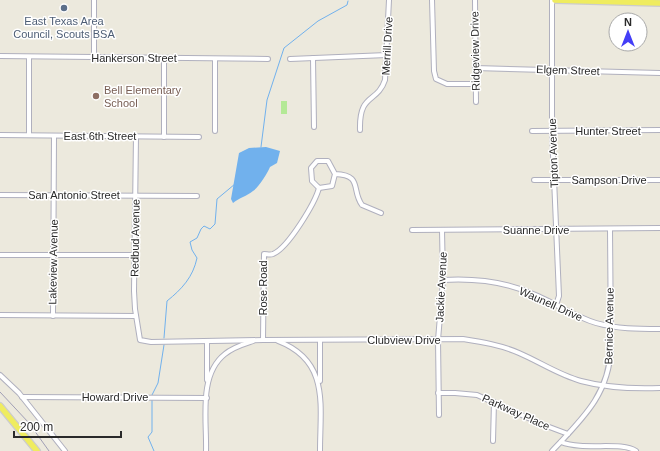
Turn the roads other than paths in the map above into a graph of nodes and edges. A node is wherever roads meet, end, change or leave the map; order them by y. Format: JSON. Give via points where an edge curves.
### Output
{"nodes":[{"id":1,"x":94,"y":0,"type":"edge"},
{"id":2,"x":389,"y":0,"type":"edge"},
{"id":3,"x":432,"y":0,"type":"edge"},
{"id":4,"x":475,"y":0,"type":"edge"},
{"id":5,"x":552,"y":0,"type":"edge"},
{"id":6,"x":555,"y":0,"type":"edge"},
{"id":7,"x":660,"y":3,"type":"edge"},
{"id":8,"x":387,"y":55,"type":"junction"},
{"id":9,"x":0,"y":56,"type":"edge"},
{"id":10,"x":29,"y":57,"type":"junction"},
{"id":11,"x":94,"y":58,"type":"junction"},
{"id":12,"x":164,"y":58,"type":"junction"},
{"id":13,"x":313,"y":58,"type":"junction"},
{"id":14,"x":215,"y":59,"type":"junction"},
{"id":15,"x":268,"y":59,"type":"dead end"},
{"id":16,"x":290,"y":59,"type":"dead end"},
{"id":17,"x":475,"y":68,"type":"junction"},
{"id":18,"x":551,"y":69,"type":"junction"},
{"id":19,"x":660,"y":73,"type":"edge"},
{"id":20,"x":475,"y":84,"type":"junction"},
{"id":21,"x":476,"y":102,"type":"dead end"},
{"id":22,"x":314,"y":127,"type":"dead end"},
{"id":23,"x":360,"y":130,"type":"dead end"},
{"id":24,"x":660,"y":130,"type":"edge"},
{"id":25,"x":216,"y":131,"type":"dead end"},
{"id":26,"x":532,"y":131,"type":"dead end"},
{"id":27,"x":552,"y":131,"type":"junction"},
{"id":28,"x":29,"y":135,"type":"junction"},
{"id":29,"x":0,"y":136,"type":"edge"},
{"id":30,"x":54,"y":136,"type":"junction"},
{"id":31,"x":136,"y":136,"type":"junction"},
{"id":32,"x":164,"y":137,"type":"junction"},
{"id":33,"x":199,"y":138,"type":"dead end"},
{"id":34,"x":335,"y":174,"type":"junction"},
{"id":35,"x":534,"y":180,"type":"dead end"},
{"id":36,"x":554,"y":180,"type":"junction"},
{"id":37,"x":660,"y":180,"type":"edge"},
{"id":38,"x":319,"y":188,"type":"junction"},
{"id":39,"x":0,"y":195,"type":"edge"},
{"id":40,"x":54,"y":195,"type":"junction"},
{"id":41,"x":135,"y":195,"type":"junction"},
{"id":42,"x":197,"y":196,"type":"dead end"},
{"id":43,"x":381,"y":213,"type":"dead end"},
{"id":44,"x":660,"y":228,"type":"edge"},
{"id":45,"x":610,"y":229,"type":"junction"},
{"id":46,"x":412,"y":230,"type":"dead end"},
{"id":47,"x":442,"y":230,"type":"junction"},
{"id":48,"x":557,"y":230,"type":"junction"},
{"id":49,"x":0,"y":255,"type":"edge"},
{"id":50,"x":53,"y":255,"type":"junction"},
{"id":51,"x":135,"y":255,"type":"junction"},
{"id":52,"x":443,"y":280,"type":"junction"},
{"id":53,"x":556,"y":305,"type":"junction"},
{"id":54,"x":0,"y":315,"type":"edge"},
{"id":55,"x":53,"y":316,"type":"junction"},
{"id":56,"x":136,"y":316,"type":"junction"},
{"id":57,"x":610,"y":326,"type":"junction"},
{"id":58,"x":660,"y":329,"type":"edge"},
{"id":59,"x":140,"y":340,"type":"joint"},
{"id":60,"x":207,"y":340,"type":"junction"},
{"id":61,"x":257,"y":340,"type":"junction"},
{"id":62,"x":263,"y":340,"type":"junction"},
{"id":63,"x":276,"y":340,"type":"junction"},
{"id":64,"x":320,"y":340,"type":"junction"},
{"id":65,"x":438,"y":340,"type":"junction"},
{"id":66,"x":0,"y":375,"type":"edge"},
{"id":67,"x":208,"y":386,"type":"junction"},
{"id":68,"x":603,"y":386,"type":"junction"},
{"id":69,"x":660,"y":388,"type":"edge"},
{"id":70,"x":320,"y":390,"type":"junction"},
{"id":71,"x":438,"y":393,"type":"junction"},
{"id":72,"x":22,"y":397,"type":"junction"},
{"id":73,"x":207,"y":398,"type":"junction"},
{"id":74,"x":494,"y":402,"type":"junction"},
{"id":75,"x":0,"y":406,"type":"edge"},
{"id":76,"x":439,"y":415,"type":"dead end"},
{"id":77,"x":568,"y":434,"type":"junction"},
{"id":78,"x":493,"y":441,"type":"dead end"},
{"id":79,"x":561,"y":442,"type":"junction"},
{"id":80,"x":37,"y":451,"type":"edge"},
{"id":81,"x":65,"y":451,"type":"edge"},
{"id":82,"x":206,"y":451,"type":"edge"},
{"id":83,"x":320,"y":451,"type":"edge"},
{"id":84,"x":552,"y":451,"type":"edge"},
{"id":85,"x":636,"y":451,"type":"edge"}],
"edges":[{"from":1,"to":11,"type":"street"},
{"from":2,"to":8,"type":"street","name":"Merrill Drive"},
{"from":3,"to":20,"type":"street","via":[[436,78],[447,84]]},
{"from":4,"to":17,"type":"street","name":"Ridgeview Drive"},
{"from":5,"to":18,"type":"street","name":"Tipton Avenue"},
{"from":6,"to":7,"type":"main road"},
{"from":8,"to":13,"type":"street"},
{"from":8,"to":23,"type":"street","name":"Merrill Drive","via":[[384,84],[364,104],[360,113]]},
{"from":9,"to":10,"type":"street","name":"Hankerson Street"},
{"from":10,"to":11,"type":"street","name":"Hankerson Street"},
{"from":10,"to":28,"type":"street"},
{"from":11,"to":12,"type":"street","name":"Hankerson Street"},
{"from":12,"to":14,"type":"street","name":"Hankerson Street"},
{"from":12,"to":32,"type":"street"},
{"from":13,"to":16,"type":"street"},
{"from":13,"to":22,"type":"street"},
{"from":14,"to":15,"type":"street","name":"Hankerson Street"},
{"from":14,"to":25,"type":"street"},
{"from":17,"to":18,"type":"street","name":"Elgem Street"},
{"from":17,"to":20,"type":"street","name":"Ridgeview Drive"},
{"from":18,"to":19,"type":"street","name":"Elgem Street"},
{"from":18,"to":27,"type":"street","name":"Tipton Avenue"},
{"from":20,"to":21,"type":"street","name":"Ridgeview Drive"},
{"from":24,"to":27,"type":"street","name":"Hunter Street"},
{"from":26,"to":27,"type":"street","name":"Hunter Street"},
{"from":27,"to":36,"type":"street","name":"Tipton Avenue"},
{"from":28,"to":29,"type":"street","name":"East 6th Street"},
{"from":28,"to":30,"type":"street","name":"East 6th Street"},
{"from":30,"to":31,"type":"street","name":"East 6th Street"},
{"from":30,"to":40,"type":"street","name":"Lakeview Avenue"},
{"from":31,"to":32,"type":"street","name":"East 6th Street"},
{"from":31,"to":41,"type":"street","name":"Redbud Avenue"},
{"from":32,"to":33,"type":"street","name":"East 6th Street"},
{"from":34,"to":38,"type":"street","via":[[332,186]]},
{"from":34,"to":38,"type":"street","via":[[328,161],[315,162],[311,168],[311,175],[313,183]]},
{"from":34,"to":43,"type":"street","via":[[351,178],[356,185],[361,204]]},
{"from":35,"to":36,"type":"street","name":"Sampson Drive"},
{"from":36,"to":37,"type":"street","name":"Sampson Drive"},
{"from":36,"to":48,"type":"street","name":"Tipton Avenue"},
{"from":38,"to":62,"type":"street","name":"Rose Road","via":[[312,206],[288,240],[275,253],[264,254]]},
{"from":39,"to":40,"type":"street","name":"San Antonio Street"},
{"from":40,"to":41,"type":"street","name":"San Antonio Street"},
{"from":40,"to":50,"type":"street","name":"Lakeview Avenue"},
{"from":41,"to":42,"type":"street","name":"San Antonio Street"},
{"from":41,"to":51,"type":"street","name":"Redbud Avenue"},
{"from":44,"to":45,"type":"street","name":"Suanne Drive"},
{"from":45,"to":48,"type":"street","name":"Suanne Drive"},
{"from":45,"to":57,"type":"street","name":"Bernice Avenue"},
{"from":46,"to":47,"type":"street","name":"Suanne Drive"},
{"from":47,"to":48,"type":"street","name":"Suanne Drive"},
{"from":47,"to":52,"type":"street","name":"Jackie Avenue"},
{"from":48,"to":53,"type":"street","name":"Tipton Avenue","via":[[559,296]]},
{"from":49,"to":50,"type":"street"},
{"from":50,"to":51,"type":"street"},
{"from":50,"to":55,"type":"street","name":"Lakeview Avenue"},
{"from":51,"to":56,"type":"street","name":"Redbud Avenue"},
{"from":52,"to":53,"type":"street","name":"Waunell Drive","via":[[469,279],[496,283],[537,295]]},
{"from":52,"to":65,"type":"street","name":"Jackie Avenue"},
{"from":53,"to":57,"type":"street","name":"Waunell Drive","via":[[586,319]]},
{"from":54,"to":55,"type":"street"},
{"from":55,"to":56,"type":"street"},
{"from":56,"to":59,"type":"street","name":"Redbud Avenue"},
{"from":57,"to":58,"type":"street","name":"Waunell Drive"},
{"from":57,"to":68,"type":"street","name":"Bernice Avenue","via":[[610,360]]},
{"from":59,"to":60,"type":"street","name":"Clubview Drive"},
{"from":60,"to":61,"type":"street","name":"Clubview Drive"},
{"from":60,"to":67,"type":"street"},
{"from":61,"to":62,"type":"street","name":"Clubview Drive"},
{"from":61,"to":67,"type":"street","via":[[234,348],[222,357],[212,372]]},
{"from":62,"to":63,"type":"street","name":"Clubview Drive"},
{"from":63,"to":64,"type":"street","name":"Clubview Drive"},
{"from":63,"to":70,"type":"street","via":[[290,346],[307,359],[317,376]]},
{"from":64,"to":65,"type":"street","name":"Clubview Drive"},
{"from":64,"to":70,"type":"street"},
{"from":65,"to":68,"type":"street","name":"Clubview Drive","via":[[463,340],[499,346],[566,376]]},
{"from":65,"to":71,"type":"street","name":"Jackie Avenue"},
{"from":66,"to":72,"type":"street"},
{"from":67,"to":73,"type":"street"},
{"from":68,"to":69,"type":"street","name":"Clubview Drive","via":[[626,389]]},
{"from":68,"to":77,"type":"street","name":"Bernice Avenue","via":[[586,415]]},
{"from":70,"to":83,"type":"street"},
{"from":71,"to":74,"type":"street","name":"Parkway Place","via":[[468,393]]},
{"from":71,"to":76,"type":"street","name":"Jackie Avenue"},
{"from":72,"to":73,"type":"street","name":"Howard Drive"},
{"from":72,"to":81,"type":"street"},
{"from":73,"to":82,"type":"street"},
{"from":74,"to":77,"type":"street","name":"Parkway Place"},
{"from":74,"to":78,"type":"street"},
{"from":75,"to":80,"type":"main road"},
{"from":77,"to":79,"type":"street","name":"Bernice Avenue"},
{"from":79,"to":84,"type":"street","name":"Bernice Avenue"},
{"from":79,"to":85,"type":"street","via":[[574,448],[628,448]]}]}
